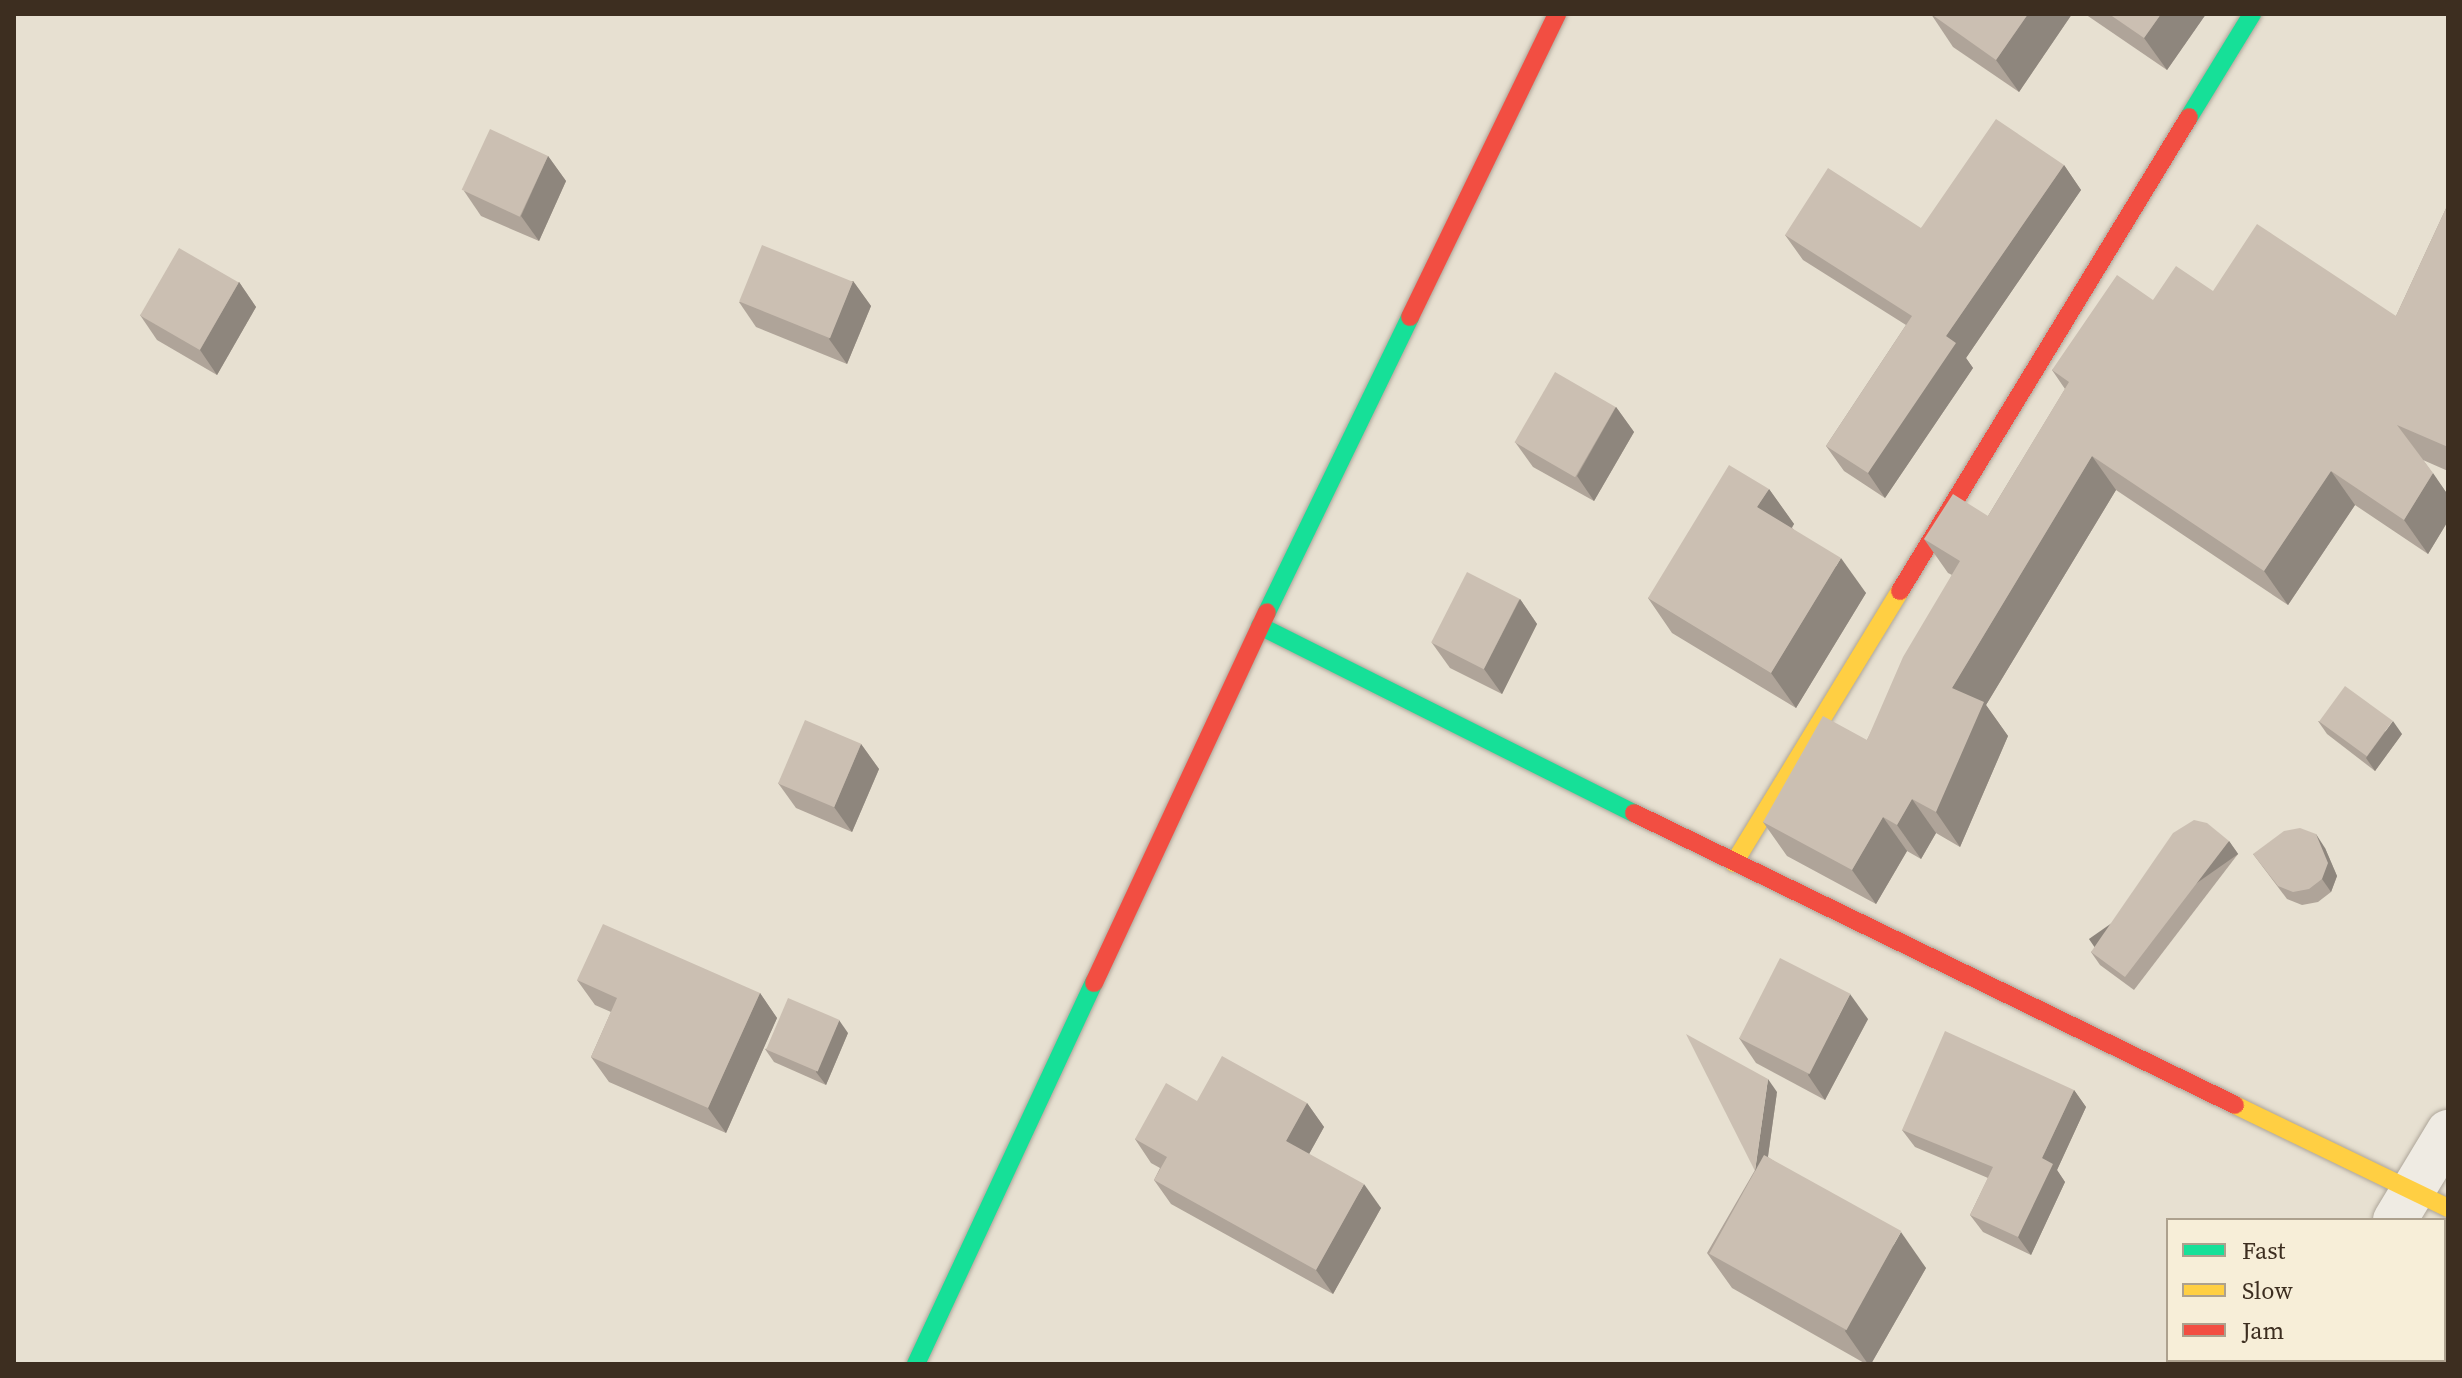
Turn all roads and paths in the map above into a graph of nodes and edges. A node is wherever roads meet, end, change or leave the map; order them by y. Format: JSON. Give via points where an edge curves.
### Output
{"nodes":[{"id":1,"x":1557,"y":14,"type":"edge"},
{"id":2,"x":2252,"y":14,"type":"edge"},
{"id":3,"x":1260,"y":626,"type":"junction"},
{"id":4,"x":1734,"y":863,"type":"junction"},
{"id":5,"x":2448,"y":1132,"type":"edge"},
{"id":6,"x":2418,"y":1207,"type":"edge"},
{"id":7,"x":916,"y":1364,"type":"edge"}],
"edges":[{"from":1,"to":3,"type":"street"},
{"from":2,"to":4,"type":"street"},
{"from":3,"to":4,"type":"street"},
{"from":3,"to":7,"type":"street"},
{"from":4,"to":6,"type":"street"},
{"from":5,"to":6,"type":"street"}]}
